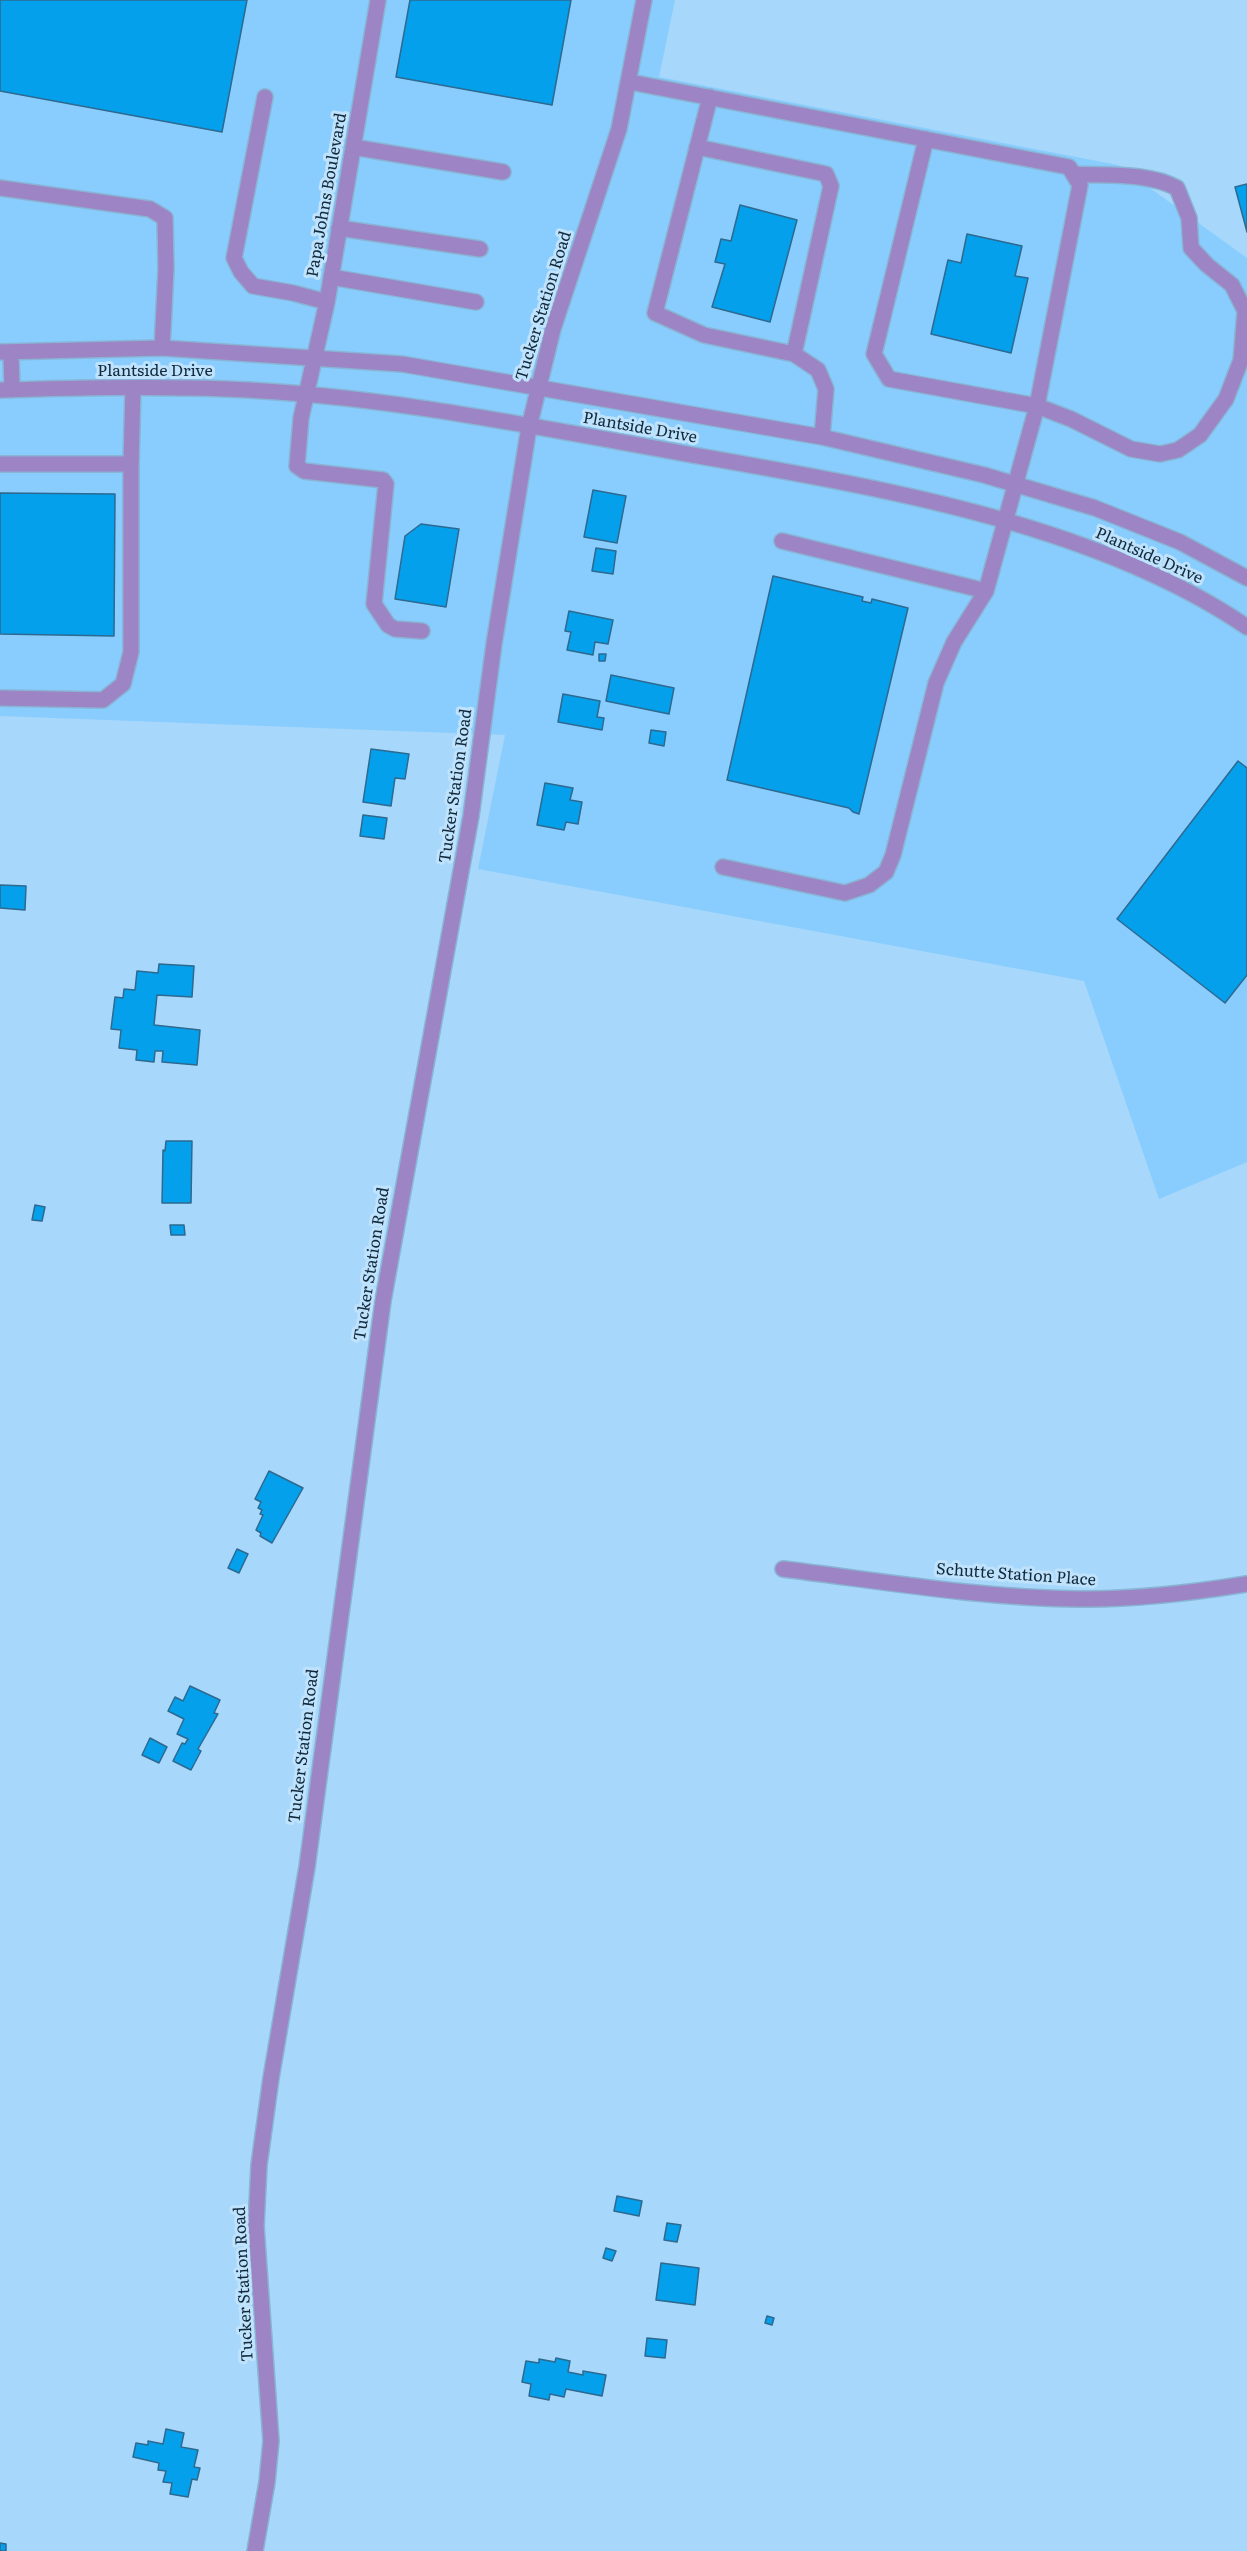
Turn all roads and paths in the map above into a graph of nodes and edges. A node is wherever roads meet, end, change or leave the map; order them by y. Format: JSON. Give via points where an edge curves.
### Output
{"nodes":[{"id":1,"x":378,"y":0,"type":"edge"},
{"id":2,"x":644,"y":0,"type":"edge"},
{"id":3,"x":630,"y":82,"type":"junction"},
{"id":4,"x":265,"y":97,"type":"dead end"},
{"id":5,"x":710,"y":97,"type":"junction"},
{"id":6,"x":926,"y":139,"type":"junction"},
{"id":7,"x":353,"y":147,"type":"junction"},
{"id":8,"x":697,"y":147,"type":"junction"},
{"id":9,"x":503,"y":172,"type":"dead end"},
{"id":10,"x":1073,"y":174,"type":"junction"},
{"id":11,"x":0,"y":188,"type":"edge"},
{"id":12,"x":339,"y":228,"type":"junction"},
{"id":13,"x":480,"y":249,"type":"dead end"},
{"id":14,"x":331,"y":277,"type":"junction"},
{"id":15,"x":327,"y":302,"type":"junction"},
{"id":16,"x":476,"y":302,"type":"dead end"},
{"id":17,"x":162,"y":348,"type":"junction"},
{"id":18,"x":5,"y":352,"type":"edge"},
{"id":19,"x":794,"y":354,"type":"junction"},
{"id":20,"x":314,"y":357,"type":"junction"},
{"id":21,"x":538,"y":387,"type":"junction"},
{"id":22,"x":133,"y":388,"type":"junction"},
{"id":23,"x":6,"y":390,"type":"edge"},
{"id":24,"x":305,"y":395,"type":"junction"},
{"id":25,"x":1037,"y":405,"type":"junction"},
{"id":26,"x":529,"y":427,"type":"junction"},
{"id":27,"x":822,"y":437,"type":"junction"},
{"id":28,"x":0,"y":464,"type":"edge"},
{"id":29,"x":131,"y":464,"type":"junction"},
{"id":30,"x":1016,"y":485,"type":"junction"},
{"id":31,"x":1005,"y":522,"type":"junction"},
{"id":32,"x":782,"y":541,"type":"dead end"},
{"id":33,"x":1247,"y":578,"type":"edge"},
{"id":34,"x":986,"y":591,"type":"junction"},
{"id":35,"x":1247,"y":627,"type":"edge"},
{"id":36,"x":422,"y":631,"type":"dead end"},
{"id":37,"x":0,"y":698,"type":"edge"},
{"id":38,"x":723,"y":867,"type":"dead end"},
{"id":39,"x":783,"y":1569,"type":"dead end"},
{"id":40,"x":1247,"y":1584,"type":"edge"},
{"id":41,"x":255,"y":2551,"type":"edge"}],
"edges":[{"from":1,"to":7,"type":"street","name":"Papa Johns Boulevard"},
{"from":2,"to":3,"type":"street","name":"Tucker Station Road"},
{"from":3,"to":5,"type":"street"},
{"from":3,"to":21,"type":"street","name":"Tucker Station Road","via":[[619,129],[553,329]]},
{"from":4,"to":15,"type":"street","via":[[234,258],[253,286]]},
{"from":5,"to":6,"type":"street"},
{"from":5,"to":8,"type":"street"},
{"from":6,"to":10,"type":"street","via":[[1069,167]]},
{"from":6,"to":25,"type":"street","via":[[874,354],[889,379]]},
{"from":7,"to":9,"type":"street"},
{"from":7,"to":12,"type":"street","name":"Papa Johns Boulevard"},
{"from":8,"to":19,"type":"street","via":[[826,174],[831,186]]},
{"from":8,"to":19,"type":"street","via":[[655,313],[704,335]]},
{"from":10,"to":25,"type":"street","via":[[1080,185]]},
{"from":10,"to":25,"type":"street","via":[[1142,178],[1178,188],[1189,218],[1191,248],[1232,285],[1245,311],[1241,360],[1226,399],[1200,435],[1178,450],[1160,454],[1131,449]]},
{"from":11,"to":17,"type":"street","via":[[150,209],[165,218]]},
{"from":12,"to":13,"type":"street"},
{"from":12,"to":14,"type":"street","name":"Papa Johns Boulevard"},
{"from":14,"to":15,"type":"street","name":"Papa Johns Boulevard"},
{"from":14,"to":16,"type":"street"},
{"from":15,"to":20,"type":"street","name":"Papa Johns Boulevard"},
{"from":17,"to":18,"type":"street","name":"Plantside Drive"},
{"from":17,"to":20,"type":"street","name":"Plantside Drive"},
{"from":18,"to":23,"type":"street"},
{"from":19,"to":27,"type":"street","via":[[818,370],[826,389]]},
{"from":20,"to":21,"type":"street","name":"Plantside Drive","via":[[402,364]]},
{"from":20,"to":24,"type":"street","name":"Papa Johns Boulevard"},
{"from":21,"to":26,"type":"street","name":"Tucker Station Road"},
{"from":21,"to":27,"type":"street","name":"Plantside Drive"},
{"from":22,"to":23,"type":"street","name":"Plantside Drive"},
{"from":22,"to":24,"type":"street","name":"Plantside Drive","via":[[226,388]]},
{"from":22,"to":29,"type":"street"},
{"from":24,"to":26,"type":"street","name":"Plantside Drive"},
{"from":24,"to":36,"type":"street","name":"Papa Johns Boulevard","via":[[297,466],[304,471],[383,480],[386,484],[374,604],[388,625]]},
{"from":25,"to":30,"type":"street"},
{"from":26,"to":31,"type":"street","name":"Plantside Drive","via":[[804,475]]},
{"from":26,"to":41,"type":"street","name":"Tucker Station Road","via":[[471,816],[382,1301],[307,1868],[259,2165],[256,2226],[271,2441]]},
{"from":27,"to":30,"type":"street","name":"Plantside Drive"},
{"from":28,"to":29,"type":"street"},
{"from":29,"to":37,"type":"street","via":[[131,652],[123,684],[103,699]]},
{"from":30,"to":31,"type":"street"},
{"from":30,"to":33,"type":"street","name":"Plantside Drive","via":[[1095,508],[1180,542]]},
{"from":31,"to":34,"type":"street"},
{"from":31,"to":35,"type":"street","name":"Plantside Drive","via":[[1100,551],[1214,606]]},
{"from":32,"to":34,"type":"street"},
{"from":34,"to":38,"type":"street","via":[[954,642],[936,683],[886,872],[869,885],[845,893]]},
{"from":39,"to":40,"type":"street","name":"Schutte Station Place","via":[[960,1592],[1079,1599],[1178,1595]]}]}
